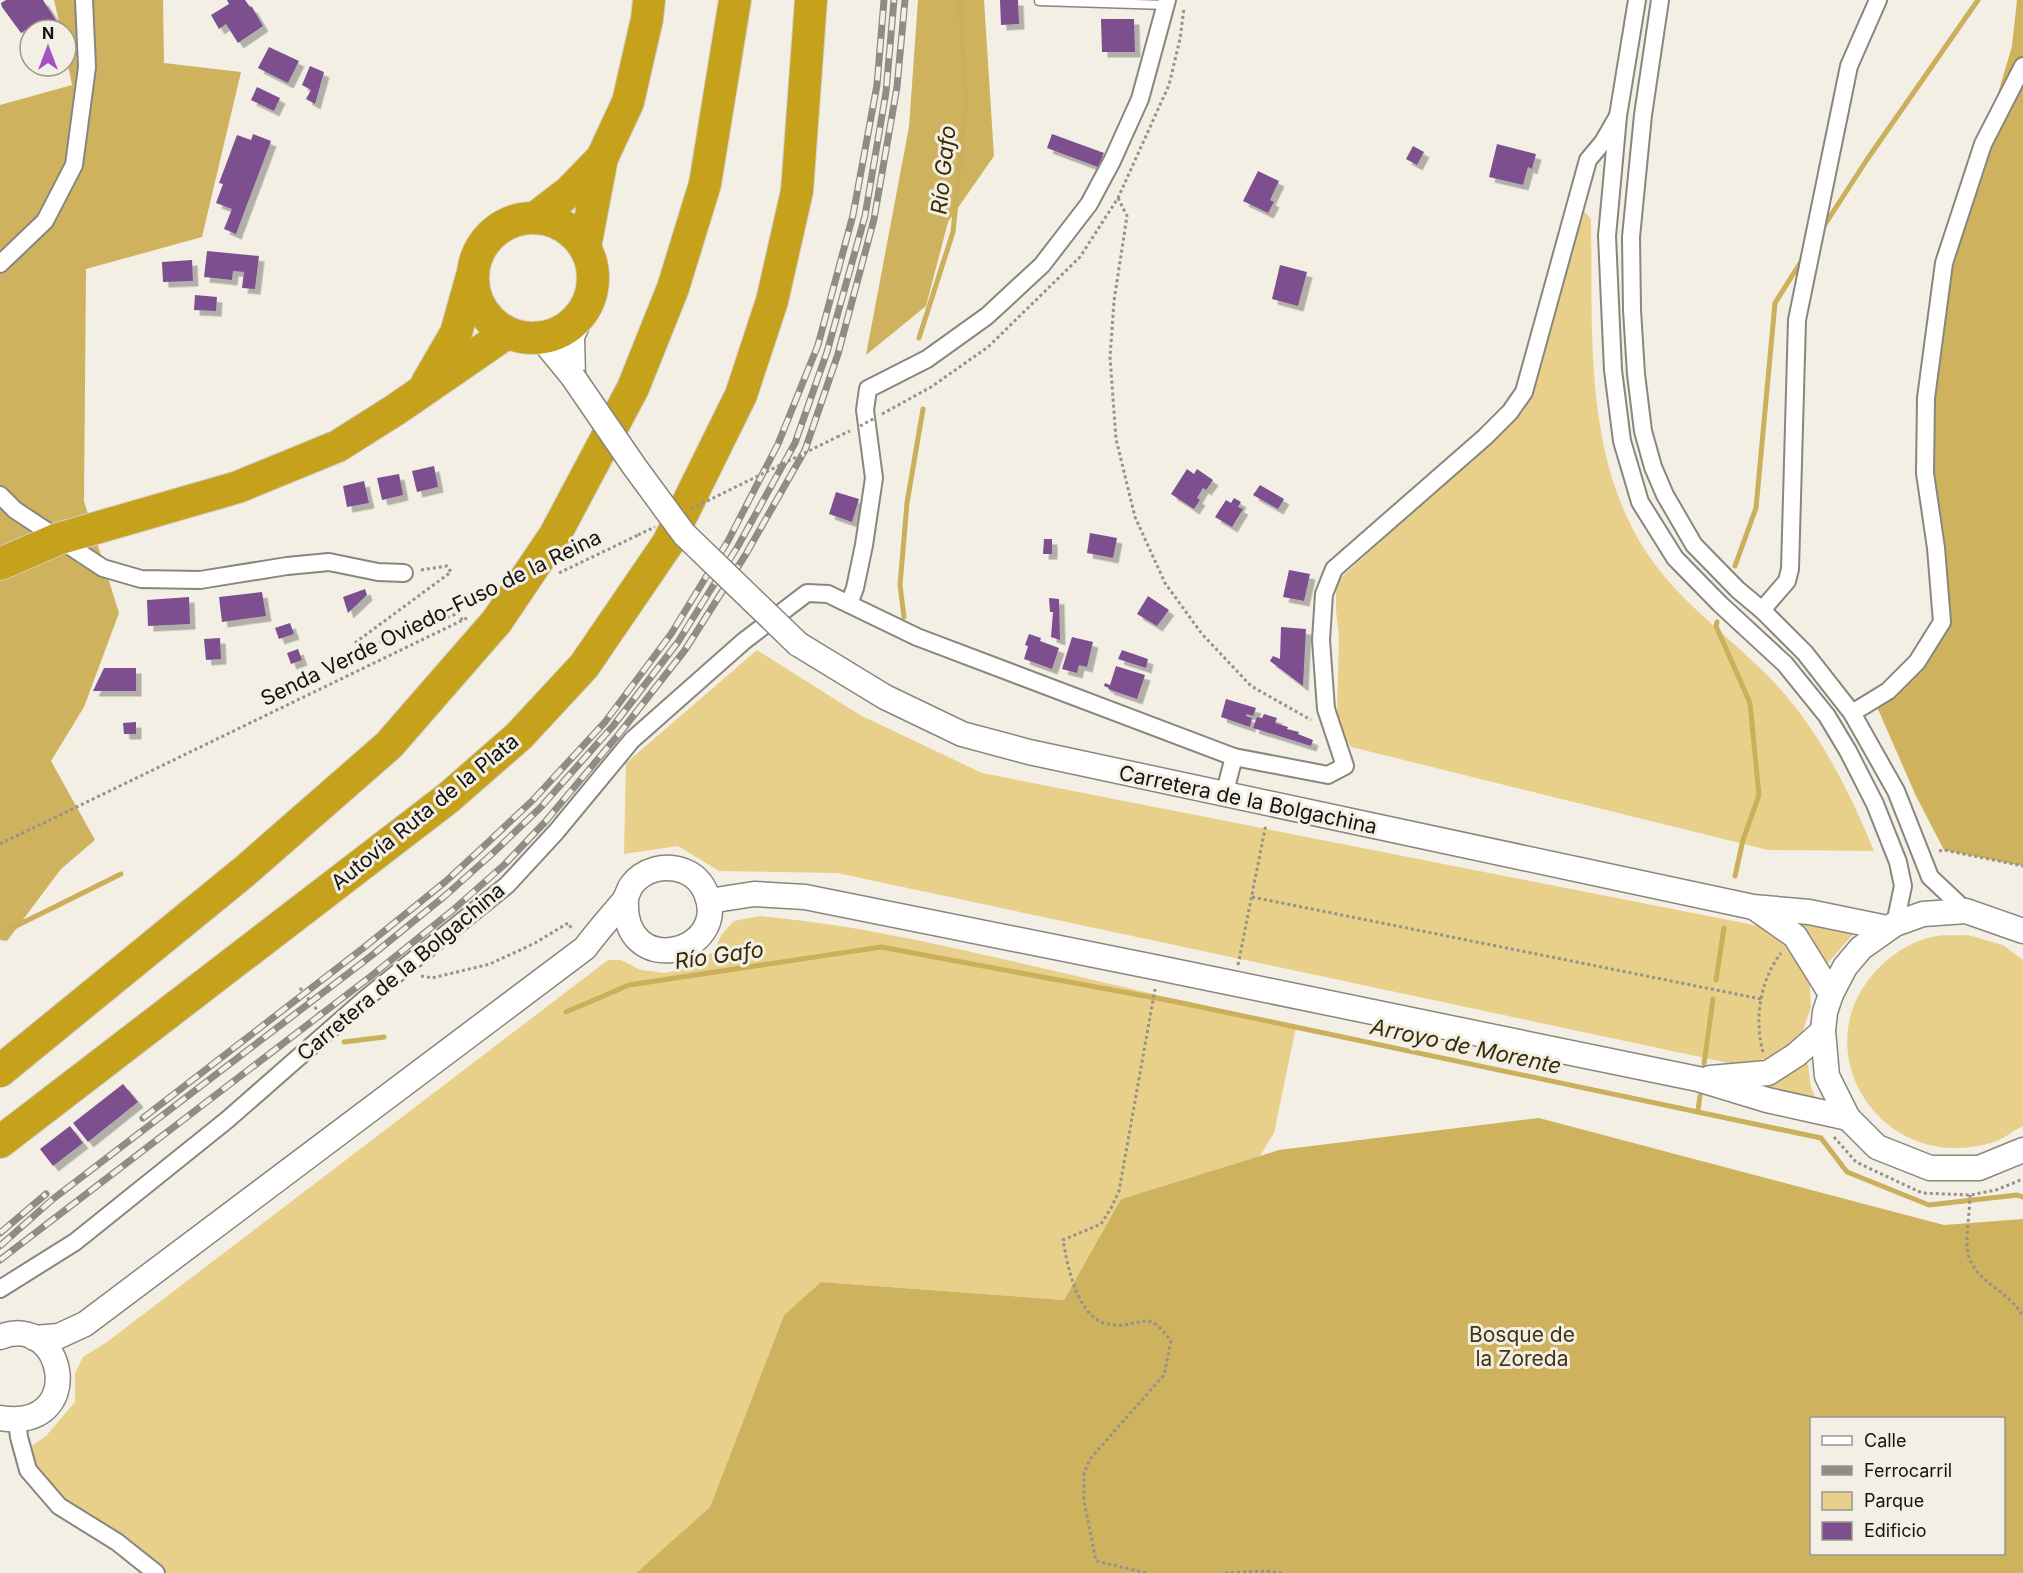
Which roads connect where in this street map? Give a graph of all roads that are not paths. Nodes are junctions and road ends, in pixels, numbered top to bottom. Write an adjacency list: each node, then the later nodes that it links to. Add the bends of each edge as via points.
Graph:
1 (84, 0): 17 (street, via 87,67 74,165 45,220)
2 (649, 0): 14 (highway, via 628,102)
3 (735, 0): 43 (highway, bridge, via 705,184 673,288 633,388 555,535 485,618 389,745 245,871)
4 (811, 0): 46 (highway, Autovía Ruta de la Plata, via 796,191 772,301 741,395 668,543 584,666 519,736 448,798)
5 (1638, 0): 12 (street)
6 (1646, 0): 13 (street, via 1631,98)
7 (1660, 0): 13 (street)
8 (1878, 0): 29 (street, via 1849,66 1797,320 1790,569 1787,581)
9 (1039, 1): 10 (lane)
10 (1167, 3): 28 (street, via 1140,99 1112,161 1089,204 1042,265 987,316 927,359 868,389 865,410 874,478 864,545)
11 (2023, 66): 30 (street, via 1983,144 1944,263 1926,398 1925,473 1942,622 1917,662 1888,691)
12 (1618, 116): 31 (street, Carretera de la Bolgachina, via 1588,160 1524,392 1485,437 1334,568 1324,594 1321,640 1326,709 1345,766 1328,775); 37 (street, via 1607,236 1609,312 1622,441 1640,502 1675,558 1785,664 1827,716 1875,804 1898,862 1903,886)
13 (1642, 125): 29 (street, via 1631,247 1636,374 1643,431 1665,495 1694,545)
14 (602, 158): 15 (highway, via 569,192); 16 (highway)
15 (535, 218): 16 (highway, via 553,221 573,232); 18 (highway, via 499,227 477,254)
16 (585, 247): 19 (highway, via 594,279 592,294)
17 (0, 264)
18 (472, 276): 20 (highway, via 475,297 491,322); 23 (highway, via 456,333)
19 (582, 313): 21 (highway, via 562,331); 22 (street, via 572,337)
20 (507, 333): 21 (highway); 23 (highway)
21 (541, 338): 22 (street, Carretera de la Bolgachina)
22 (573, 377): 32 (street, Carretera de la Bolgachina, bridge, via 684,534 798,644 885,697 962,734)
23 (423, 389): 25 (highway, via 327,451 238,487)
24 (0, 495): 25 (street)
25 (58, 539): 26 (highway); 27 (street, via 103,568 141,579 200,580 329,562)
26 (0, 564)
27 (404, 573)
28 (849, 604): 31 (street, Carretera de la Bolgachina, via 917,637); 48 (street, Carretera de la Bolgachina, via 828,594 807,593 744,641 632,740 507,885 75,1242)
29 (1762, 610): 30 (street, via 1805,653)
30 (1852, 713): 36 (street, via 1896,791 1930,878)
31 (1234, 757): 32 (street)
32 (1224, 795): 35 (street, Carretera de la Bolgachina)
33 (626, 899): 34 (street, via 631,886 643,874 657,868 674,868 690,874 703,886); 39 (street, via 625,916); 40 (street)
34 (709, 901): 39 (street, via 704,931 691,945 675,951 653,949); 44 (street, via 754,894 805,897)
35 (1753, 907): 37 (street, Carretera de la Bolgachina); 41 (street, Carretera de la Bolgachina, via 1795,936)
36 (1966, 910): 37 (street, via 1923,914); 38 (street)
37 (1891, 926): 41 (street, via 1861,948 1845,967)
38 (2022, 928)
39 (641, 942): 40 (street, via 621,940)
40 (585, 948): 49 (street)
41 (1831, 994): 42 (street)
42 (1822, 1031): 44 (street, via 1768,1073); 45 (street, via 1827,1076)
43 (0, 1071)
44 (1698, 1079): 45 (street)
45 (1848, 1118): 47 (street, via 1877,1147 1930,1168 1979,1168)
46 (0, 1142)
47 (2023, 1150)
48 (0, 1289)
49 (85, 1324): 51 (street, via 59,1336); 52 (street, via 67,1348)
50 (0, 1337): 51 (street, via 8,1334)
51 (34, 1338): 52 (street, via 50,1350)
52 (58, 1370): 53 (street, via 57,1390 48,1405 37,1415)
53 (9, 1419): 54 (street, via 19,1437 28,1470 59,1506 117,1542)
54 (156, 1573)

